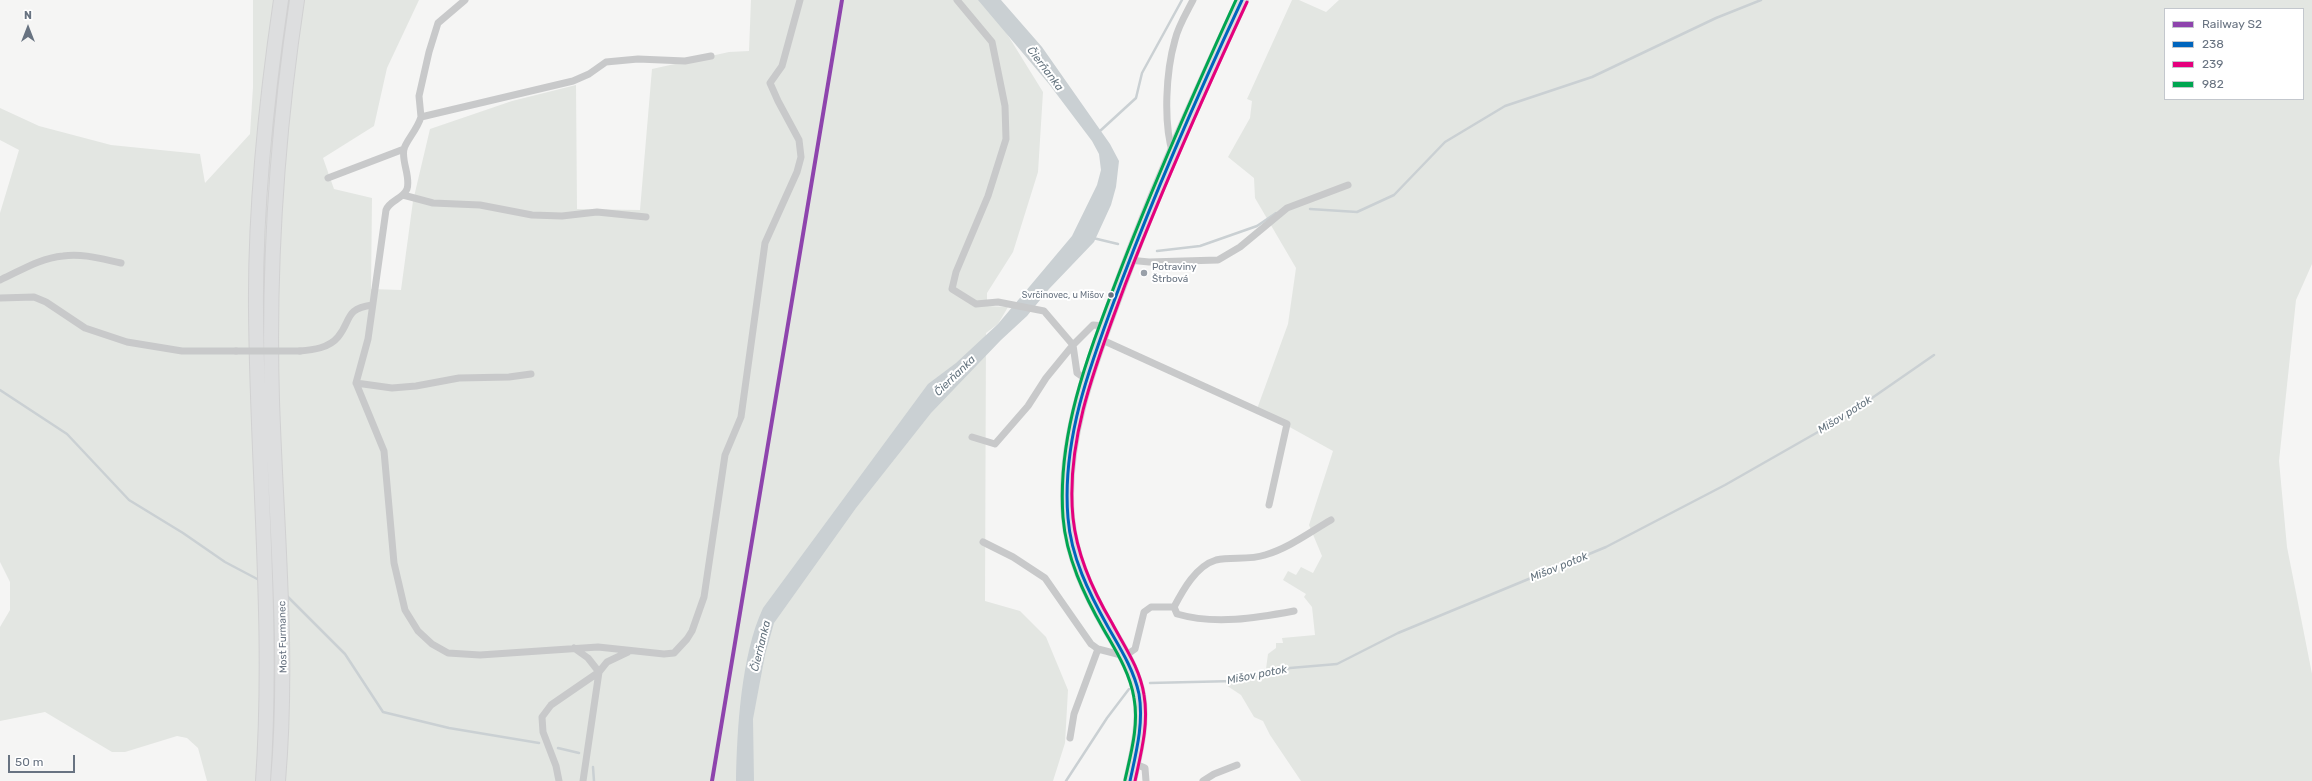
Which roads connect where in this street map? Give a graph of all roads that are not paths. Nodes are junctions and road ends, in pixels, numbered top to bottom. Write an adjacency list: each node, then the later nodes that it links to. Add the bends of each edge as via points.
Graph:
1 (281, 0): 41 (highway, Most Furmanec, via 268,107 257,242 257,393 268,671)
2 (297, 0): 42 (highway, Most Furmanec, via 282,110 271,308 272,400 284,670)
3 (465, 0): 9 (street, via 438,23 419,96)
4 (800, 0): 35 (street, via 782,66 770,83 799,140 801,157 765,243 741,417 725,455 704,597 692,631 682,647 674,653)
5 (957, 0): 23 (street, via 992,42 1006,106 1006,139 988,196 956,272 952,290 976,304 998,302 1044,311)
6 (1193, 0): 11 (street, via 1175,39 1169,73 1168,137)
7 (1242, 0): 11 (main road)
8 (711, 56): 9 (street, via 685,61 638,59 606,62 573,81)
9 (421, 117): 10 (street, via 418,128)
10 (404, 149): 12 (street); 14 (street, via 407,189)
11 (1173, 154): 16 (main road)
12 (328, 178)
13 (1348, 185): 16 (street, via 1287,208 1240,247 1218,260)
14 (403, 195): 15 (street, via 428,202 486,206 532,215 562,216 597,212); 20 (street, via 388,204 386,210)
15 (646, 217)
16 (1129, 260): 21 (main road)
17 (121, 263): 18 (street, via 84,256 63,256 27,267)
18 (0, 280)
19 (0, 298): 20 (street, bridge, via 34,297 85,328 127,342 182,350 313,350 330,344 338,337 353,311)
20 (372, 305): 26 (street, via 368,339)
21 (1105, 326): 22 (main road); 23 (street, via 1093,325)
22 (1100, 339): 25 (main road); 28 (street, via 1287,424)
23 (1073, 345): 25 (street, via 1077,373); 27 (street, via 1046,378 1019,418 996,444)
24 (532, 374): 26 (street, via 459,378 392,388)
25 (1087, 380): 36 (main road, via 1069,459 1069,528 1076,561 1086,587)
26 (356, 383): 33 (street, via 384,451 394,563 405,610 418,631 432,644 448,653 480,655)
27 (972, 437)
28 (1269, 505)
29 (1330, 520): 31 (street, via 1265,555 1217,560 1205,565 1183,590)
30 (984, 542): 34 (street, via 1045,578 1074,622)
31 (1174, 607): 32 (street, via 1177,614 1193,619 1249,619); 36 (street, via 1151,607 1144,612 1135,648)
32 (1294, 612)
33 (572, 648): 35 (street, via 598,647); 37 (street, via 588,658)
34 (1098, 649): 36 (street); 38 (street, via 1074,714)
35 (630, 651): 37 (street, via 607,662)
36 (1125, 656): 39 (main road, via 1136,682 1140,709 1140,730)
37 (599, 672): 43 (street, via 551,705 542,717 543,732); 44 (street)
38 (1070, 738)
39 (1134, 763): 45 (main road); 46 (street, via 1145,768)
40 (1237, 765): 47 (street)
41 (262, 781)
42 (278, 781)
43 (559, 781)
44 (583, 781)
45 (1130, 781)
46 (1146, 781)
47 (1203, 781)

